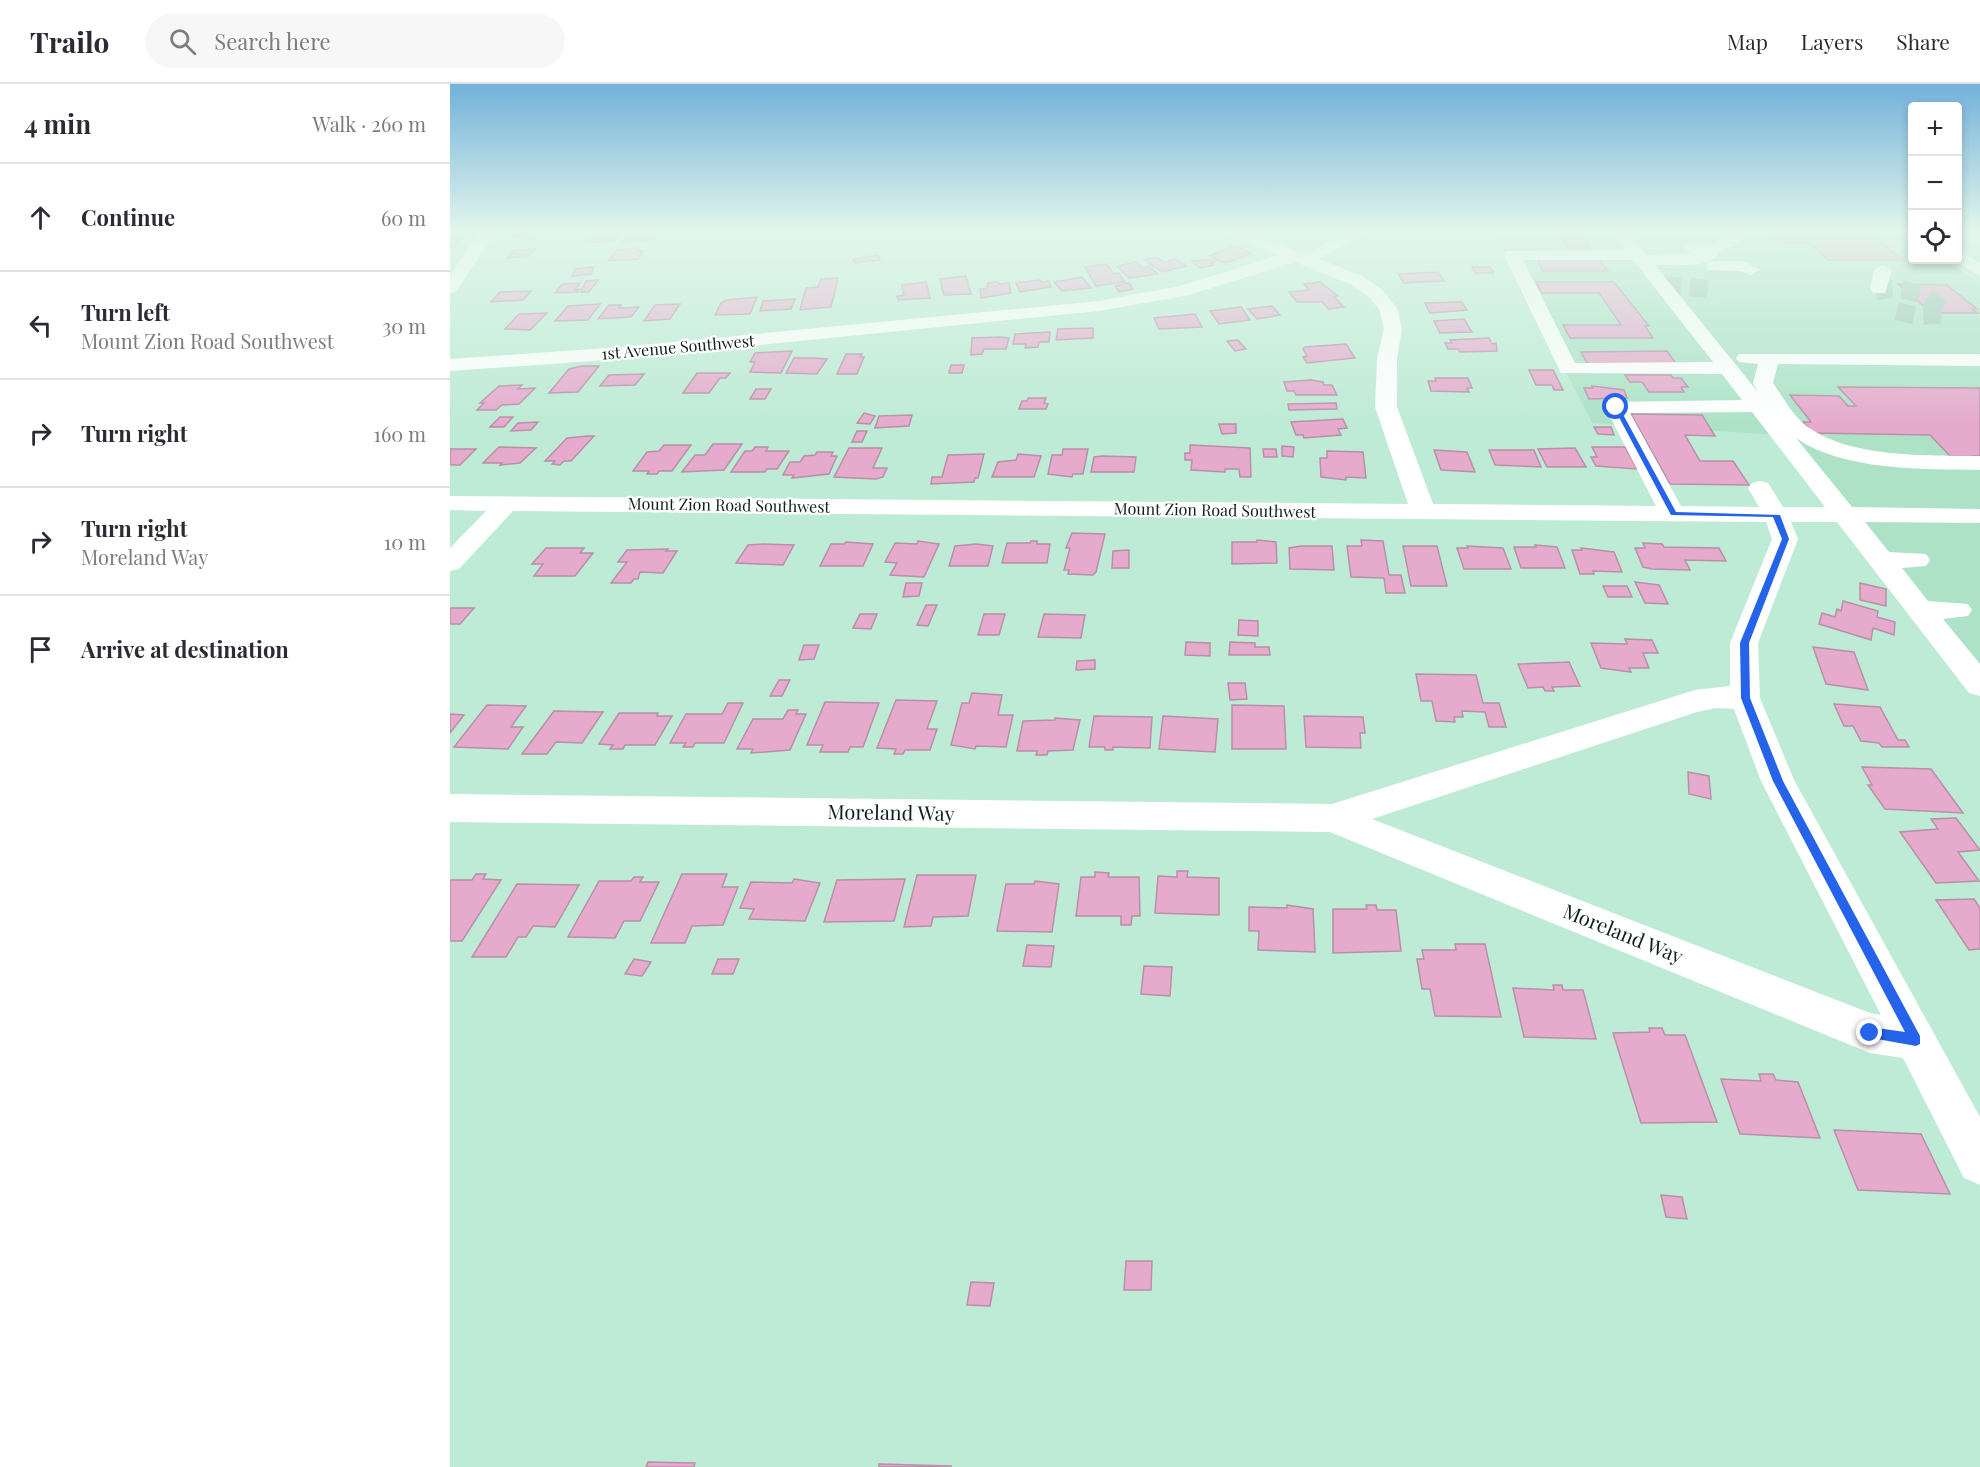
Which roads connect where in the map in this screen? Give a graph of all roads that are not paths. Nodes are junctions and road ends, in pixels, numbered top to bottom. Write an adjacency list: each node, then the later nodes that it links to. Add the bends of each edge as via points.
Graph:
1 (1152, 297): 8 (main road, 1st Avenue Southwest, via 1099,306 620,353)
2 (1378, 297): 14 (main road, via 1388,308 1393,328 1387,359 1386,406)
3 (1532, 297): 7 (main road, via 1568,369)
4 (1671, 297): 7 (main road)
5 (1769, 358): 6 (main road); 7 (main road); 10 (main road, via 1763,383 1797,428 1824,446 1930,462)
6 (1980, 360)
7 (1724, 363): 9 (main road)
8 (450, 365)
9 (1759, 406): 15 (main road, via 1616,407); 16 (main road)
10 (1980, 463)
11 (1768, 502): 15 (main road, Mount Zion Road Southwest); 16 (main road, Mount Zion Road Southwest); 24 (main road, via 1785,539 1744,643)
12 (450, 503): 13 (main road, Mount Zion Road Southwest)
13 (507, 503): 14 (main road, Mount Zion Road Southwest); 20 (main road)
14 (1423, 512): 15 (main road, Mount Zion Road Southwest)
15 (1673, 514)
16 (1845, 515): 17 (main road, Mount Zion Road Southwest); 18 (main road)
17 (1980, 516)
18 (1881, 560): 19 (main road); 21 (main road)
19 (1917, 560)
20 (450, 563)
21 (1921, 610): 22 (main road); 23 (main road)
22 (1958, 610)
23 (1980, 685)
24 (1745, 698): 26 (main road, Moreland Way, via 1695,701); 27 (main road, via 1778,781)
25 (450, 808): 26 (main road, Moreland Way)
26 (1332, 818): 27 (main road, Moreland Way, via 1870,1033)
27 (1916, 1040): 28 (main road)
28 (1980, 1162)

